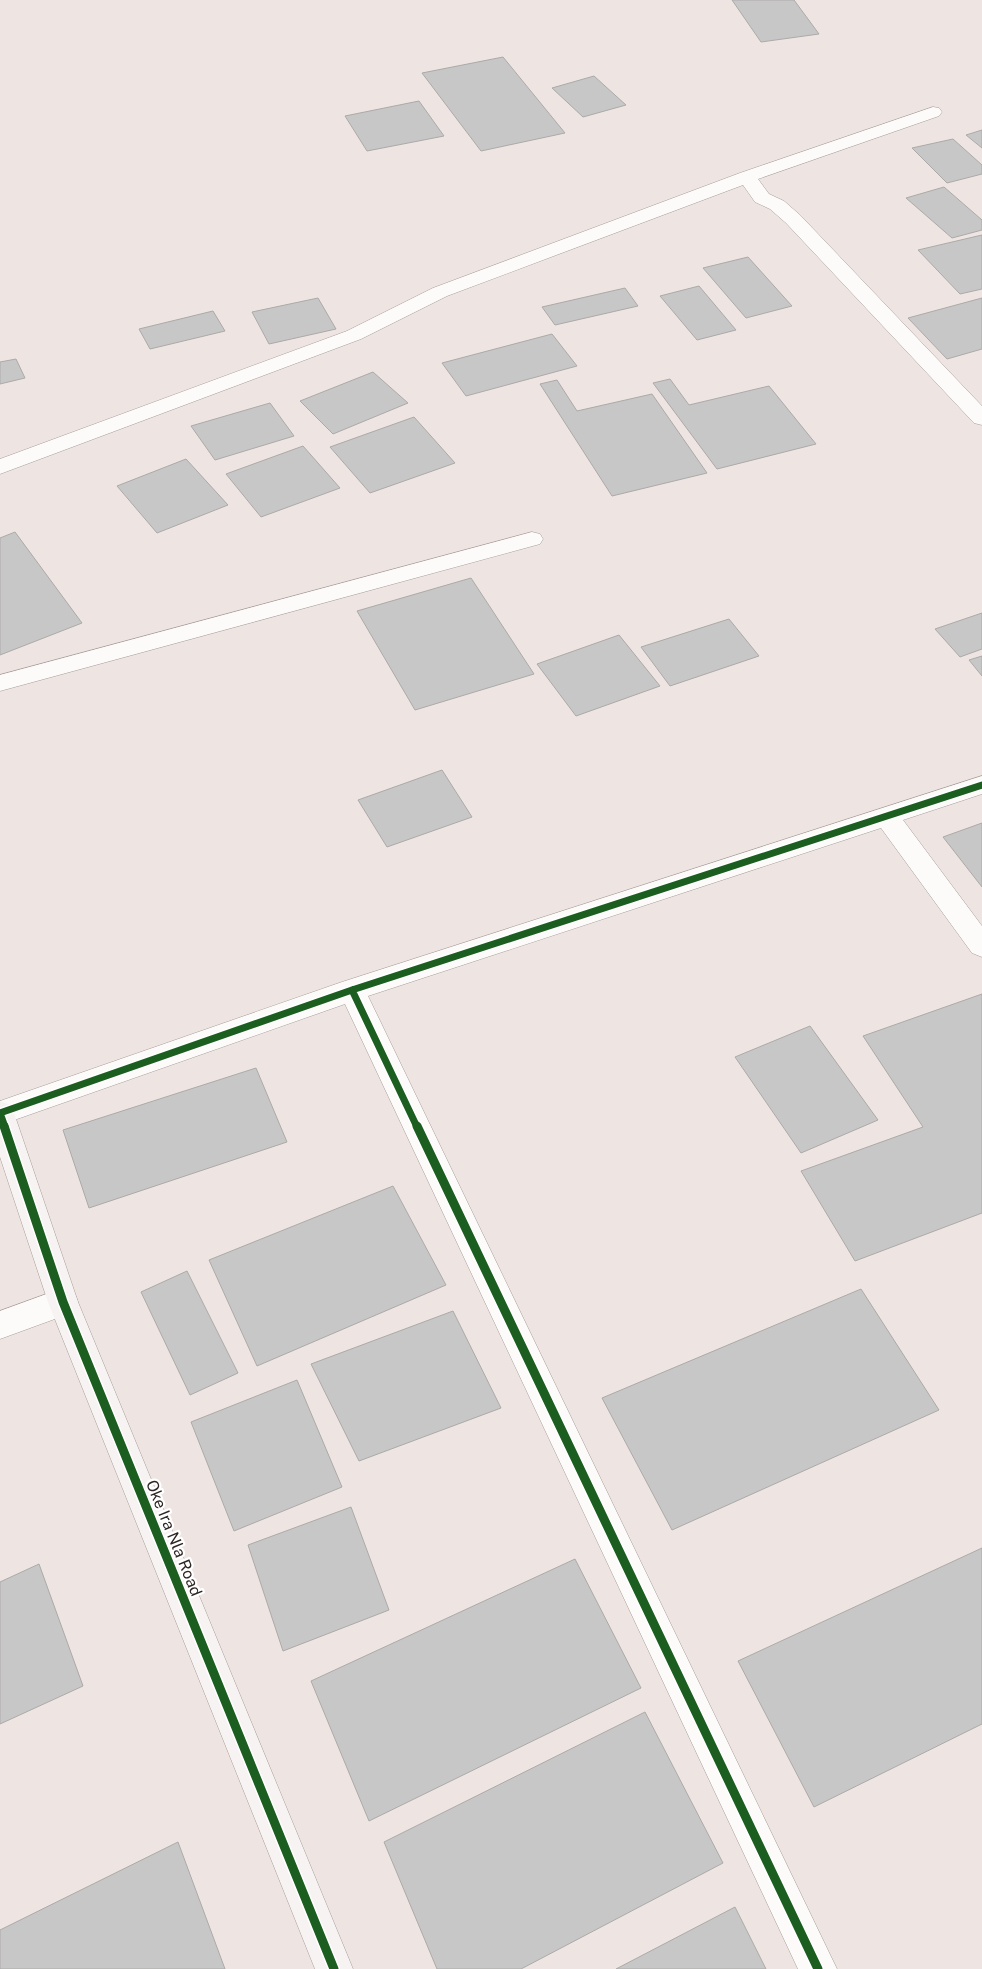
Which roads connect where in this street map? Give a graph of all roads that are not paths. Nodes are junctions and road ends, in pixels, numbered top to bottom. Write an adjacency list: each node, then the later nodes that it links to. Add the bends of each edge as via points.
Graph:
1 (933, 112): 2 (street)
2 (747, 177): 3 (street, via 762,198 777,205 793,219); 4 (street, via 440,292 354,335)
3 (982, 418)
4 (0, 467)
5 (532, 539): 6 (street)
6 (0, 683)
7 (982, 785): 8 (street)
8 (886, 816): 9 (street); 10 (street)
9 (982, 946)
10 (352, 990): 11 (street); 15 (street)
11 (0, 1113): 12 (street, Oke Ira Nla Road)
12 (63, 1302): 13 (street); 14 (street, Oke Ira Nla Road)
13 (0, 1325)
14 (334, 1969)
15 (818, 1969)

